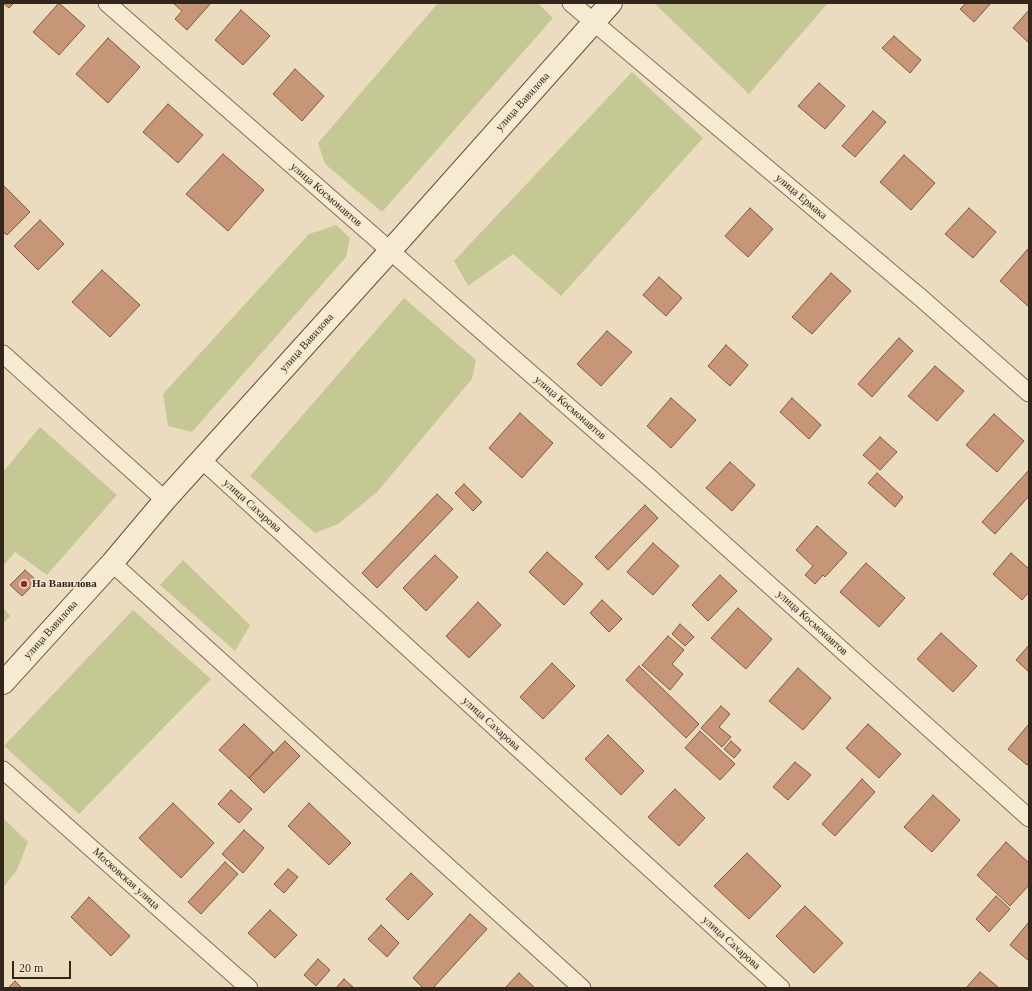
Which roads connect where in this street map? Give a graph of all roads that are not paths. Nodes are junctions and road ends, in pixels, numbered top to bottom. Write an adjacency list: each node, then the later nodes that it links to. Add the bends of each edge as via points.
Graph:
1 (106, 3): 5 (street, улица Космонавтов)
2 (570, 3): 4 (street, улица Ермака)
3 (611, 3): 4 (street, улица Вавилова)
4 (593, 23): 5 (street, улица Вавилова); 7 (street, улица Ермака, via 921,298)
5 (390, 251): 8 (street, улица Вавилова); 13 (street, улица Космонавтов, via 650,478)
6 (3, 354): 9 (street)
7 (1029, 393)
8 (202, 460): 9 (street, улица Вавилова); 16 (street, улица Сахарова)
9 (165, 500): 10 (street, улица Вавилова)
10 (112, 563): 11 (street, улица Вавилова); 15 (street)
11 (3, 684)
12 (3, 770): 14 (street, Московская улица)
13 (1029, 818)
14 (249, 988)
15 (582, 988)
16 (780, 988)

